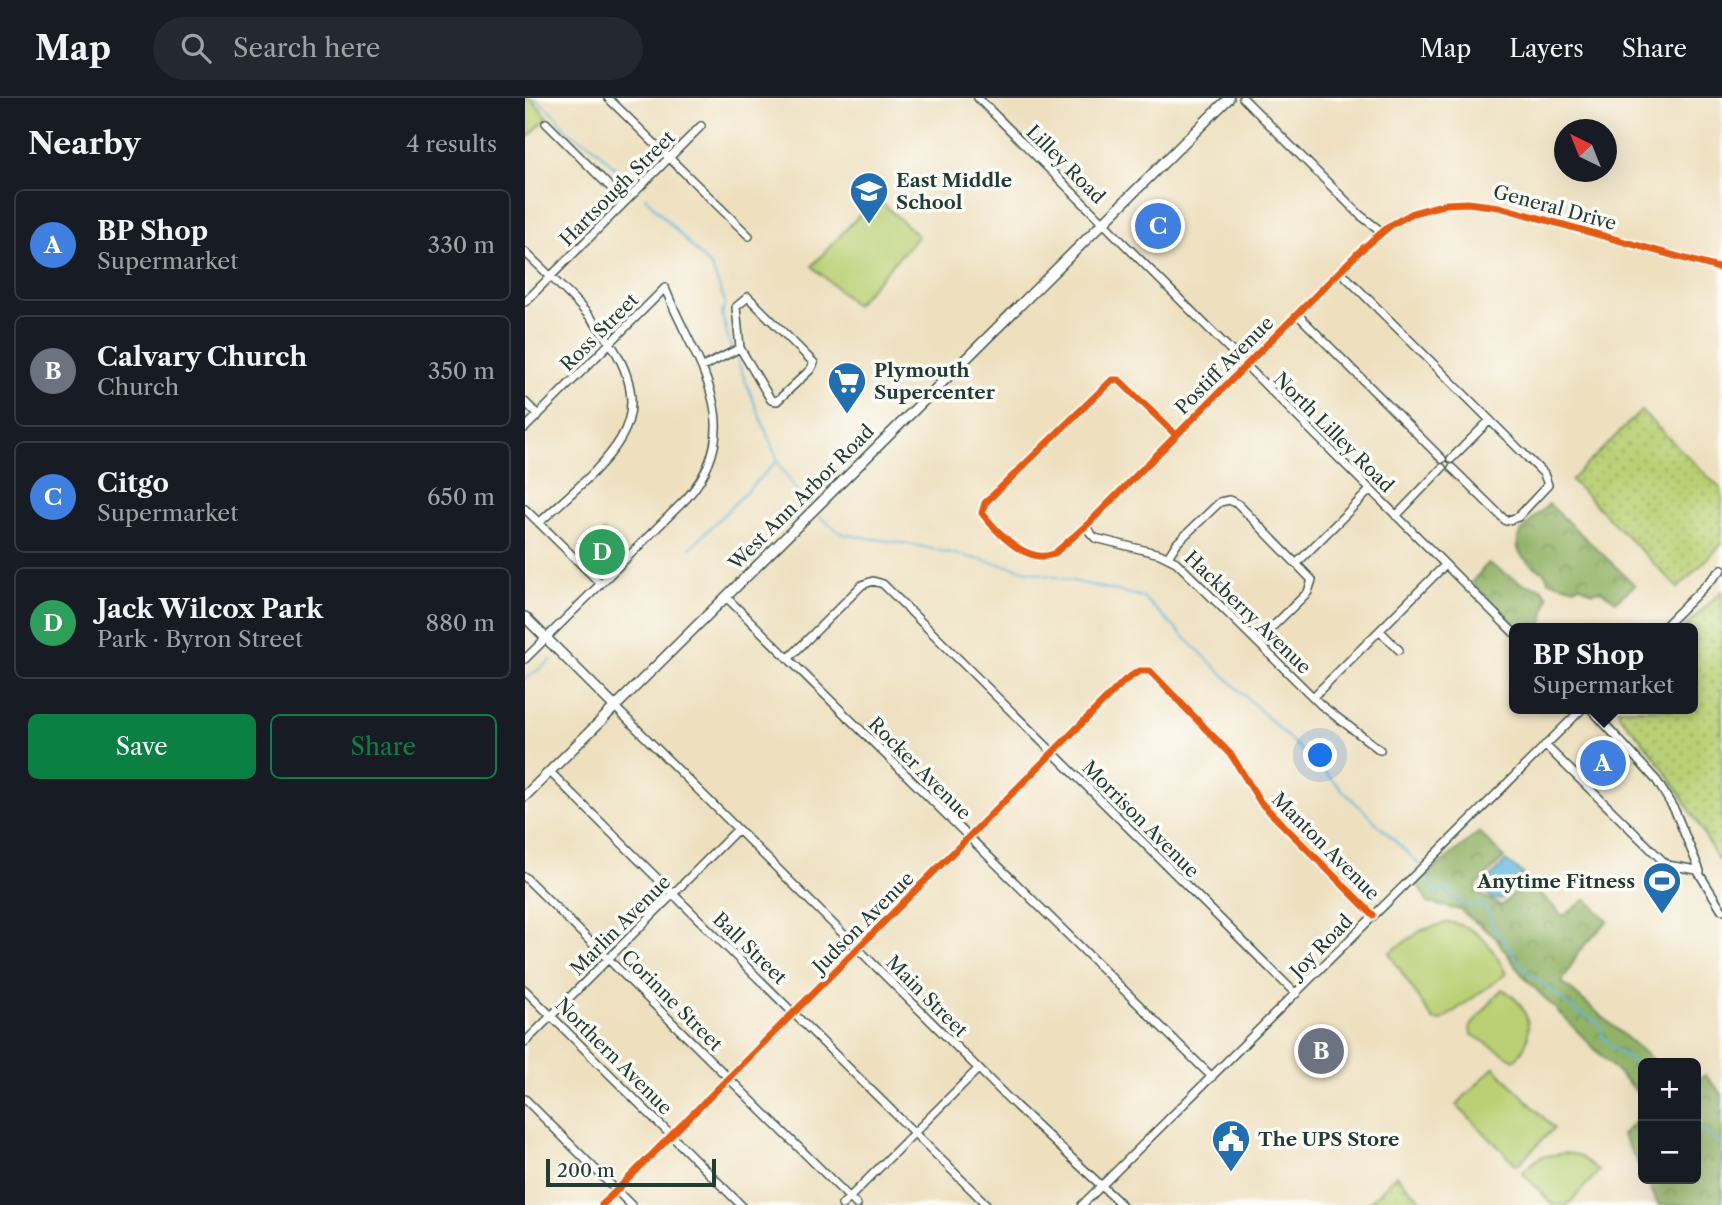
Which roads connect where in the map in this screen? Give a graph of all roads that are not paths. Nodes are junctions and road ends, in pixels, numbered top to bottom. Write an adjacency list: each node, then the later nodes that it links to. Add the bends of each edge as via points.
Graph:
1 (608, 98): 7 (street)
2 (978, 98): 9 (street, Lilley Road)
3 (1229, 98): 9 (main road, West Ann Arbor Road)
4 (1243, 98): 10 (street)
5 (545, 123): 8 (street)
6 (701, 126): 7 (street, Hartsough Street)
7 (669, 159): 8 (street, Hartsough Street); 11 (street)
8 (625, 202): 15 (street, Hartsough Street)
9 (1103, 223): 20 (street, North Lilley Road); 41 (main road, West Ann Arbor Road)
10 (1382, 232): 13 (street, General Drive, via 1434,207 1484,204); 14 (street, Postiff Avenue)
11 (749, 236)
12 (525, 252): 15 (street)
13 (1722, 269)
14 (1340, 271): 17 (street, Postiff Avenue); 24 (street)
15 (550, 277): 16 (street, Hartsough Street); 18 (street)
16 (525, 302)
17 (1297, 314): 20 (street, Postiff Avenue); 28 (street)
18 (612, 341): 21 (street, Ross Street, via 665,288); 23 (street, Ross Street); 34 (street, via 629,390 627,428 613,451)
19 (740, 348): 19 (street, via 736,307 750,297 814,365 773,402); 21 (street)
20 (1246, 366): 26 (street, Postiff Avenue); 31 (street, North Lilley Road)
21 (703, 367): 40 (street, via 716,415 706,469 687,498)
22 (525, 402): 23 (street)
23 (538, 415): 25 (street, Ross Street)
24 (1490, 420): 27 (street); 30 (street, via 1544,474 1548,482 1544,491 1518,517 1506,521)
25 (525, 428)
26 (1176, 435): 35 (street, Postiff Avenue); 35 (street, Postiff Avenue, via 1119,380 1112,380 981,510 1013,547 1048,556)
27 (1451, 458): 28 (street); 30 (street)
28 (1442, 459): 29 (street)
29 (1442, 468): 30 (street); 33 (street)
30 (1452, 468)
31 (1370, 490): 33 (street, North Lilley Road); 37 (street)
32 (525, 509): 34 (street)
33 (1396, 516): 38 (street, North Lilley Road)
34 (539, 523): 40 (street)
35 (1089, 523): 36 (street, Hackberry Avenue, via 1088,530 1095,538)
36 (1168, 557): 37 (street, via 1211,509 1229,500); 47 (street, Hackberry Avenue)
37 (1297, 563): 47 (street, via 1310,576 1311,588)
38 (1445, 565): 44 (street, North Lilley Road); 45 (street)
39 (1722, 569): 43 (street)
40 (600, 583): 46 (street)
41 (726, 597): 50 (street, Rocker Avenue); 53 (main road, West Ann Arbor Road)
42 (525, 617): 46 (main road)
43 (1668, 623)
44 (1509, 628)
45 (1380, 631): 48 (street); 52 (street)
46 (546, 638): 49 (street); 53 (main road)
47 (1257, 642): 52 (street, Hackberry Avenue)
48 (1399, 650)
49 (525, 659)
50 (788, 659): 58 (street, Morrison Avenue, via 862,585 873,581 886,587); 62 (street, Rocker Avenue)
51 (1150, 671): 58 (street, Judson Avenue, via 1130,675); 67 (street, Manton Avenue, via 1232,756 1261,803)
52 (1313, 697): 57 (street, Hackberry Avenue)
53 (615, 707): 59 (main road, West Ann Arbor Road); 61 (street, Main Street)
54 (1576, 714): 56 (street, Joy Road)
55 (1596, 714): 63 (street, via 1657,781)
56 (1545, 745): 63 (street, via 1667,865 1691,867); 67 (street, Joy Road)
57 (1380, 750)
58 (1052, 753): 62 (street, Judson Avenue); 71 (street, Morrison Avenue)
59 (550, 772): 60 (main road, West Ann Arbor Road); 65 (street, Ball Street)
60 (525, 796)
61 (737, 830): 65 (street, Marlin Avenue); 68 (street, Main Street)
62 (968, 838): 68 (street, Judson Avenue); 76 (street, Rocker Avenue)
63 (1702, 875): 66 (street)
64 (525, 877): 69 (street, Corinne Street)
65 (674, 895): 69 (street, Marlin Avenue); 72 (street, Ball Street)
66 (1722, 910)
67 (1373, 915): 71 (street, Joy Road)
68 (858, 949): 72 (street, Judson Avenue); 75 (street, Main Street)
69 (608, 959): 73 (street, Marlin Avenue); 77 (street, Corinne Street)
70 (525, 990): 73 (street, Northern Avenue)
71 (1296, 994): 76 (street, Joy Road)
72 (794, 1013): 77 (street, Judson Avenue); 79 (street, Ball Street)
73 (552, 1016): 74 (street, Marlin Avenue); 80 (street, Northern Avenue)
74 (525, 1042)
75 (978, 1069): 79 (street); 81 (street, Main Street)
76 (1212, 1077): 81 (street, Joy Road)
77 (728, 1079): 80 (street, Judson Avenue); 83 (street, Corinne Street)
78 (525, 1099): 82 (street)
79 (914, 1133): 83 (street); 89 (street, Ball Street)
80 (671, 1135): 82 (street, Judson Avenue); 86 (street, Northern Avenue)
81 (1102, 1185): 90 (street, Joy Road); 91 (street, Main Street)
82 (616, 1190): 84 (street, Judson Avenue); 85 (street)
83 (849, 1198): 87 (street); 88 (street, Corinne Street)
84 (601, 1205)
85 (631, 1205)
86 (741, 1205)
87 (842, 1205)
88 (857, 1205)
89 (987, 1205)
90 (1081, 1205)
91 (1122, 1205)

